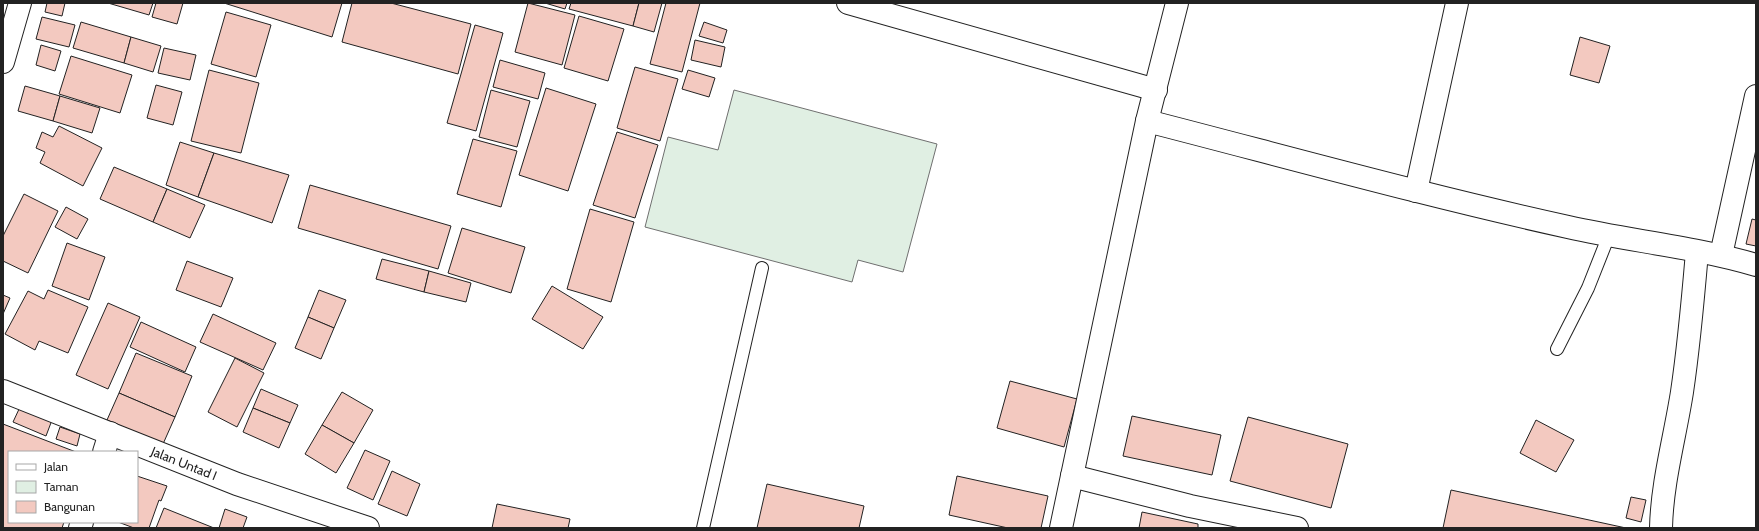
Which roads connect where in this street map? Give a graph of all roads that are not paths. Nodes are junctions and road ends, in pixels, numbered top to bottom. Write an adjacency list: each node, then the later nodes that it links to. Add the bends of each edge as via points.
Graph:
1 (20, 3): 5 (main road)
2 (848, 3): 6 (main road)
3 (1177, 3): 6 (main road)
4 (1457, 3): 9 (main road)
5 (3, 59)
6 (1156, 90): 8 (main road)
7 (1756, 96): 12 (main road)
8 (1147, 121): 9 (main road); 20 (main road)
9 (1416, 191): 10 (main road, via 1569,228)
10 (1609, 235): 11 (main road); 15 (lane, via 1588,288)
11 (1697, 252): 12 (main road); 25 (main road, via 1690,332)
12 (1721, 255): 13 (main road)
13 (1756, 266)
14 (762, 268): 22 (lane)
15 (1557, 349)
16 (3, 391): 17 (main road, Jalan Untad I)
17 (107, 443): 18 (main road, Jalan Untad I)
18 (132, 451)
19 (138, 453): 21 (main road, Jalan Untad I)
20 (1072, 476): 23 (main road); 24 (main road, via 1190,506)
21 (368, 528)
22 (702, 528)
23 (1061, 528)
24 (1297, 528)
25 (1661, 528)

